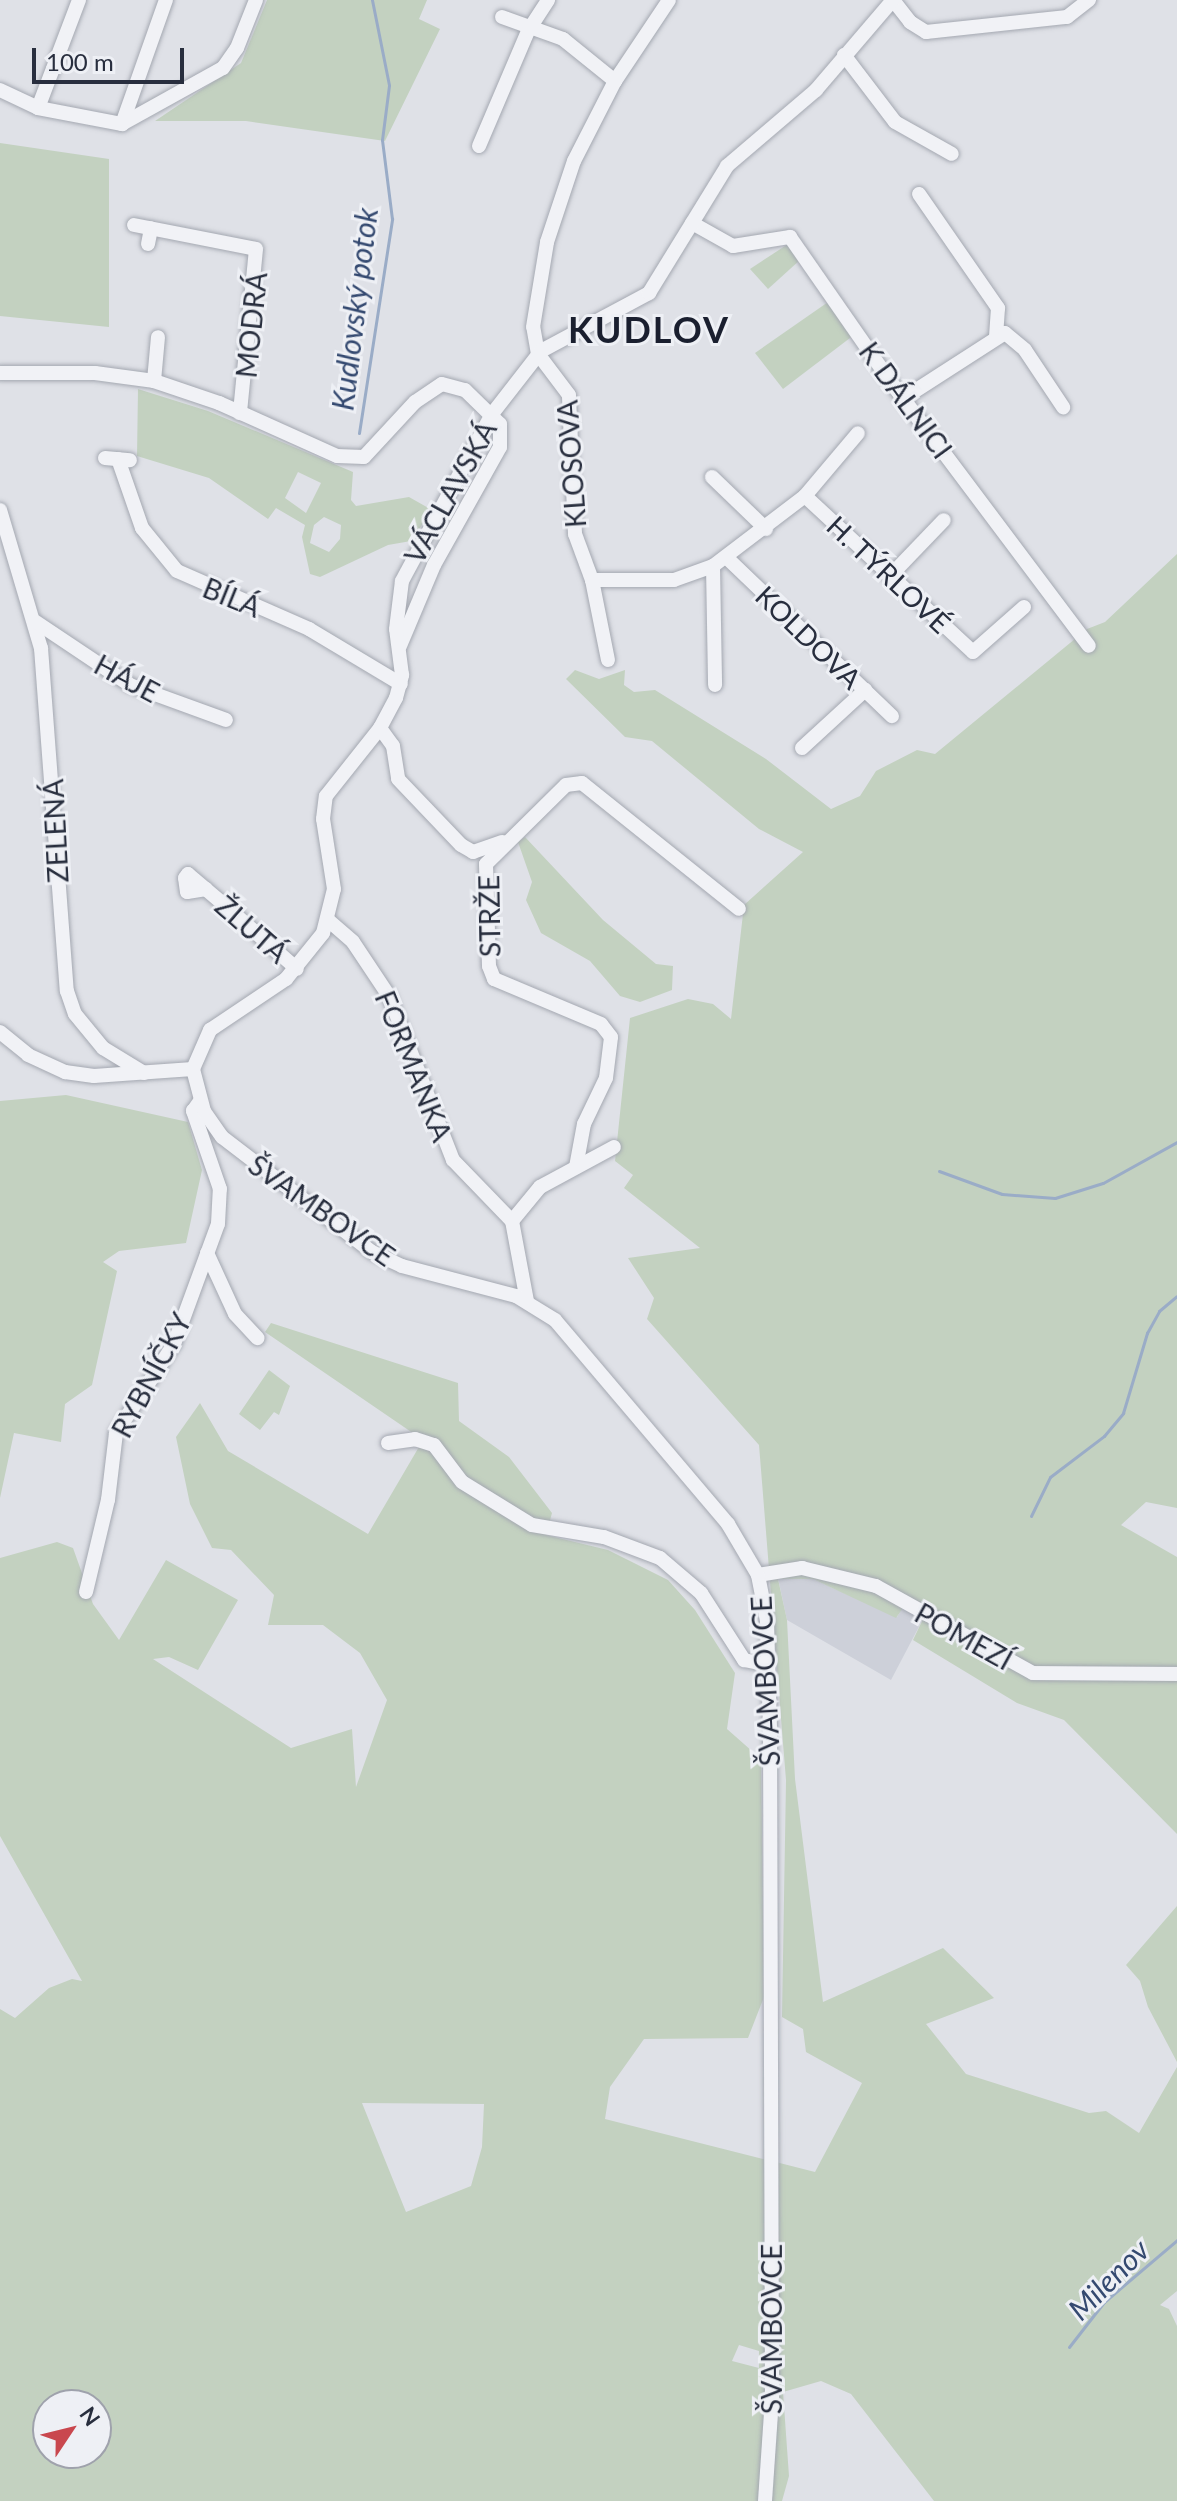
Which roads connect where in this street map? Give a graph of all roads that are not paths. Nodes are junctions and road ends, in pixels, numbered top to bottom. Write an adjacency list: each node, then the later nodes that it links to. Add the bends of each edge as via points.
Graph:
1 (79, 0): 13 (street)
2 (166, 0): 14 (street)
3 (256, 0): 14 (street, via 223,68)
4 (548, 0): 9 (street)
5 (669, 0): 11 (street)
6 (893, 0): 7 (street, via 926,32 1067,17); 10 (street, VÁCLAVSKÁ)
7 (1089, 0)
8 (502, 17): 9 (street)
9 (532, 26): 11 (street, via 587,53); 15 (street)
10 (844, 55): 16 (street, via 895,122); 18 (street, VÁCLAVSKÁ, via 816,90 727,166)
11 (615, 81): 24 (street, via 557,205 533,327)
12 (0, 90): 13 (street)
13 (38, 108): 14 (street)
14 (122, 124)
15 (479, 146)
16 (952, 154)
17 (919, 194): 22 (street, via 998,308)
18 (692, 223): 24 (street, VÁCLAVSKÁ, via 649,293); 27 (street, K DÁLNICI, via 733,246 790,237)
19 (134, 225): 20 (street, MODRÁ)
20 (151, 228): 21 (street); 29 (street, MODRÁ, via 256,249)
21 (148, 244)
22 (996, 335): 27 (street); 28 (street, via 1013,336)
23 (158, 337): 26 (street)
24 (538, 354): 30 (street, VÁCLAVSKÁ); 40 (street, KLOSOVA, via 569,395 575,534)
25 (0, 373): 26 (street, MODRÁ, via 95,373)
26 (154, 381): 29 (street, MODRÁ)
27 (904, 398): 43 (street, K DÁLNICI)
28 (1063, 407)
29 (240, 413): 30 (street, MODRÁ, via 337,456 364,457 415,402 442,384 465,390)
30 (492, 414): 44 (street, VÁCLAVSKÁ, via 402,581); 44 (street, via 502,429 500,447 441,553)
31 (858, 433): 34 (street)
32 (118, 459): 46 (street, BÍLÁ, via 142,528 177,571 309,629)
33 (712, 477): 37 (street)
34 (805, 496): 37 (street); 39 (street, H. TÝRLOVÉ)
35 (0, 510): 42 (street, ZELENÁ)
36 (944, 520): 39 (street)
37 (766, 529): 38 (street)
38 (719, 562): 40 (street, via 674,580); 47 (street); 48 (street, KOLDOVA)
39 (891, 575): 41 (street, H. TÝRLOVÉ, via 973,652)
40 (592, 580): 45 (street, KLOSOVA)
41 (1024, 607)
42 (36, 622): 50 (street, HÁJE, via 130,685); 60 (street, ZELENÁ, via 67,991 85,1028 118,1060)
43 (1089, 646)
44 (399, 648): 46 (street, VÁCLAVSKÁ)
45 (608, 660)
46 (401, 684): 51 (street, VÁCLAVSKÁ)
47 (715, 685)
48 (865, 690): 49 (street, KOLDOVA); 52 (street)
49 (892, 716)
50 (226, 720)
51 (380, 728): 53 (street, via 395,752 398,779 461,845 473,852); 56 (street, VÁCLAVSKÁ, via 326,796 323,819 334,889)
52 (802, 748)
53 (503, 842): 55 (street, STRŽE, via 566,785 582,783); 63 (street, STRŽE, via 485,867 490,973 500,983 601,1024 611,1037 606,1078 584,1124)
54 (206, 889): 57 (street, ŽLUTÁ)
55 (739, 909)
56 (328, 920): 57 (street, VÁCLAVSKÁ); 64 (street, FORMANKA, via 353,942 389,996 445,1147)
57 (297, 969): 59 (street, VÁCLAVSKÁ, via 210,1030)
58 (0, 1032): 60 (street, via 28,1055 65,1072)
59 (193, 1069): 60 (street); 61 (street)
60 (144, 1073)
61 (200, 1101): 65 (street, RYBNÍČKY, via 194,1118 215,1172 221,1206); 66 (street, ŠVAMBOVCE, via 222,1137 387,1260)
62 (614, 1147): 63 (street)
63 (576, 1167): 64 (street, via 533,1192)
64 (512, 1221): 66 (street)
65 (207, 1253): 67 (street, RYBNÍČKY, via 235,1314); 70 (street, RYBNÍČKY, via 174,1344 116,1433 108,1500)
66 (527, 1301): 69 (street, ŠVAMBOVCE, via 555,1320 638,1415 728,1524)
67 (257, 1338)
68 (388, 1443): 71 (street, via 415,1439 434,1445 462,1482 532,1525 604,1537 660,1558 701,1593 744,1660)
69 (758, 1575): 71 (street, ŠVAMBOVCE); 72 (street, POMEZÍ, via 802,1568 876,1586 1033,1673)
70 (86, 1592)
71 (769, 1665): 73 (street, ŠVAMBOVCE, via 772,2398)
72 (1177, 1674)
73 (765, 2501)

